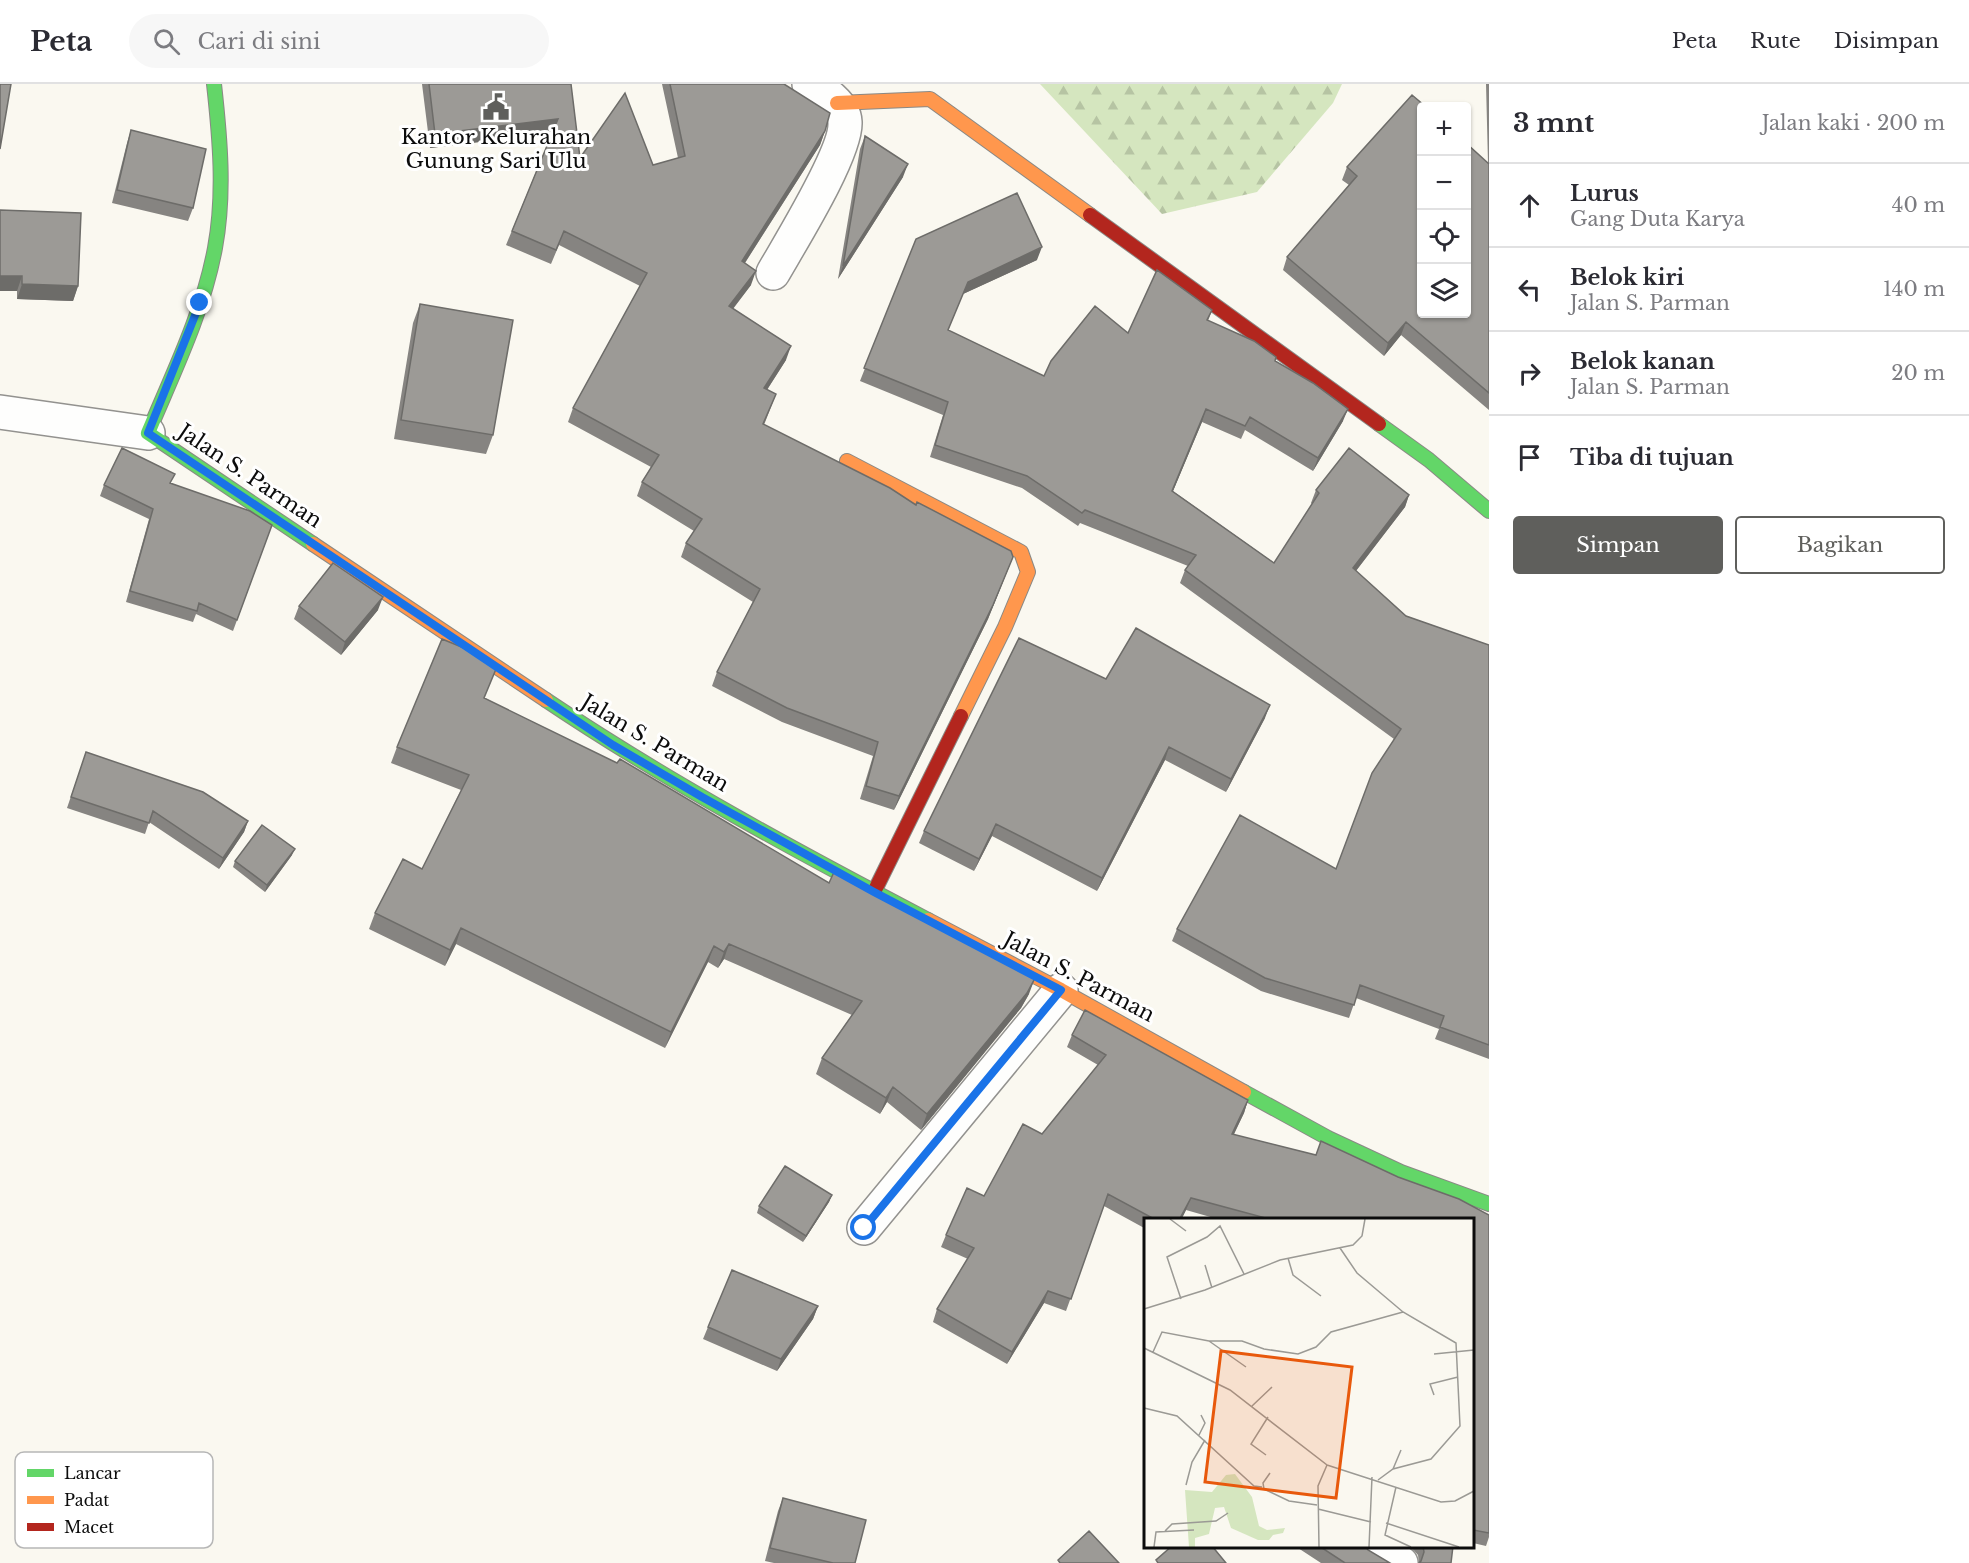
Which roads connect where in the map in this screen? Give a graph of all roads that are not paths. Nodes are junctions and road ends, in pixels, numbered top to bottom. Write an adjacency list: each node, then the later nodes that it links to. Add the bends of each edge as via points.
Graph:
1 (214, 84): 6 (main road, Jalan S. Parman, via 221,191 215,248 200,303)
2 (808, 84): 3 (street)
3 (837, 103): 4 (street, via 845,122 840,150); 8 (main road, via 930,99 1429,460)
4 (773, 273)
5 (0, 412): 6 (street)
6 (148, 433): 9 (main road, Jalan S. Parman, via 613,745)
7 (847, 461): 9 (main road, via 1021,552 1028,572 1000,638)
8 (1489, 512)
9 (874, 892): 10 (main road, Jalan S. Parman)
10 (1061, 990): 11 (main road, Jalan S. Parman, via 1328,1138 1401,1172); 12 (street)
11 (1489, 1204)
12 (864, 1228)
13 (1375, 1548): 14 (street)
14 (1401, 1563)

